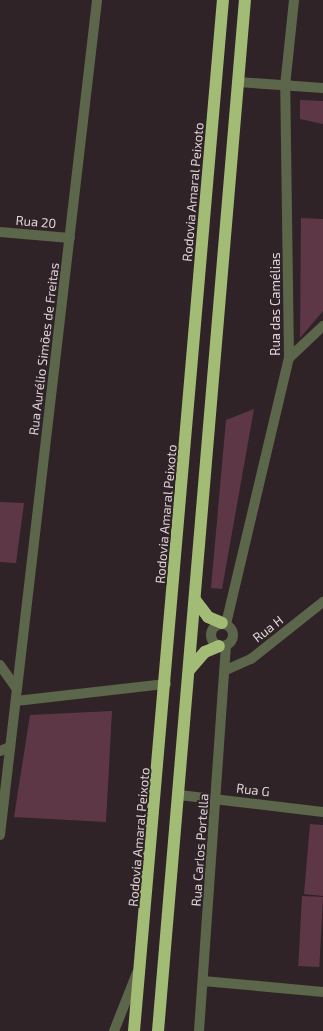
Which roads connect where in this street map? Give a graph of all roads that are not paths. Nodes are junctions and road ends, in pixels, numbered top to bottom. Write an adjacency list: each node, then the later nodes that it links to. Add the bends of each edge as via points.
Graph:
1 (97, 0): 9 (street, Rua Aurélio Simões de Freitas)
2 (224, 0): 19 (highway, Rodovia Amaral Peixoto)
3 (245, 0): 5 (highway)
4 (294, 0): 6 (street, Rua das Camélias)
5 (238, 82): 6 (street); 12 (highway)
6 (285, 86): 7 (street); 11 (street, Rua das Camélias)
7 (323, 88)
8 (0, 232): 9 (street, Rua 20)
9 (70, 238): 20 (street, Rua Aurélio Simões de Freitas)
10 (323, 326): 11 (street)
11 (289, 358): 14 (street, Rua das Camélias)
12 (196, 601): 14 (highway, via 208,617); 17 (highway)
13 (323, 602): 18 (street, Rua H, via 251,659)
14 (224, 624): 15 (street, via 233,633); 15 (street, via 215,626 210,635)
15 (223, 645): 17 (highway, via 204,652); 18 (street)
16 (0, 665): 20 (street)
17 (190, 670): 24 (highway)
18 (226, 670): 25 (street, Rua Carlos Portella)
19 (166, 684): 21 (street); 28 (highway, Rodovia Amaral Peixoto)
20 (16, 688): 21 (street, Rua Aurélio Simões de Freitas)
21 (16, 701): 22 (street, Rua Aurélio Simões de Freitas)
22 (10, 747): 23 (street); 27 (street, Rua Aurélio Simões de Freitas)
23 (0, 751)
24 (179, 795): 25 (street, Rua G); 33 (highway)
25 (217, 798): 26 (street, Rua G); 29 (street, Rua Carlos Portella)
26 (323, 812)
27 (0, 835)
28 (141, 962): 31 (street); 32 (highway, Rodovia Amaral Peixoto)
29 (203, 981): 30 (street); 34 (street, Rua Carlos Portella)
30 (323, 992)
31 (114, 1031)
32 (134, 1031)
33 (158, 1031)
34 (199, 1031)

